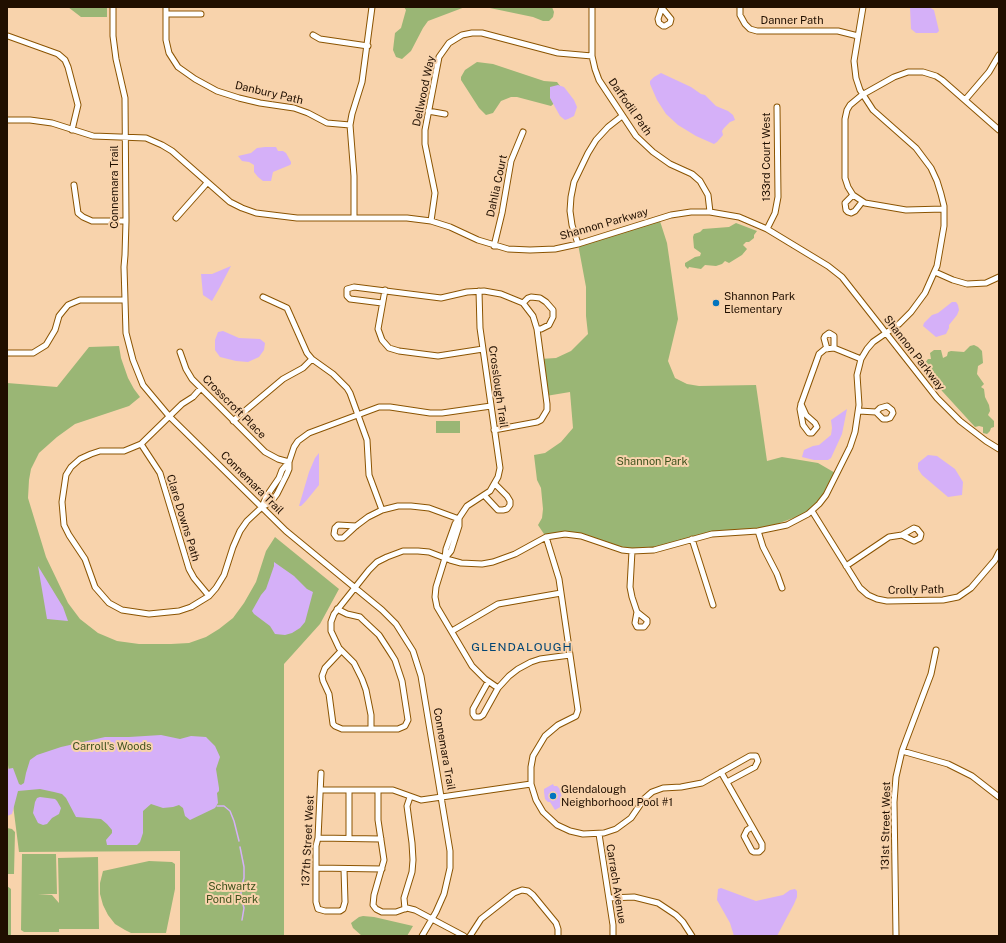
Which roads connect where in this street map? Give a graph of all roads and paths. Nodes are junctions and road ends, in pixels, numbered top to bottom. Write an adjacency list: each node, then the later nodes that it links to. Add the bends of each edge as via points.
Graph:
1 (113, 7): 26 (street, Connemara Trail, via 114,44 125,98)
2 (166, 7): 7 (street, Danbury Path)
3 (372, 7): 12 (street)
4 (592, 7): 14 (street, Daffodil Path)
5 (740, 7): 11 (street, Danner Path, via 745,24 757,31 838,31)
6 (863, 7): 11 (street)
7 (166, 14): 8 (street); 22 (street, Danbury Path, via 169,53 178,67 195,79 217,91 238,98 294,108 327,123)
8 (201, 14)
9 (313, 35): 12 (street, via 320,39)
10 (8, 36): 23 (street, via 58,54 66,60 78,105)
11 (858, 36): 15 (street, via 854,67)
12 (368, 46): 22 (street, via 362,82)
13 (999, 55): 16 (street, via 989,72)
14 (592, 56): 18 (street, Dellwood Way, via 558,53 482,33 462,35 449,43 439,57); 20 (street, Daffodil Path, via 599,80)
15 (862, 95): 16 (street, via 902,74 915,71 936,76); 29 (street, via 853,102 846,115 845,178); 31 (street, via 873,110 916,148 928,164 937,181)
16 (964, 100): 24 (street)
17 (777, 107): 37 (street, 133rd Court West, via 778,197 775,213)
18 (428, 112): 19 (street); 36 (street, Dellwood Way, via 425,144 436,193)
19 (445, 114)
20 (622, 116): 32 (street, Daffodil Path, via 636,136 653,152 700,181 708,195); 38 (street, via 596,140 574,182 570,212)
21 (7, 120): 23 (street, Shannon Parkway, via 52,123)
22 (350, 125): 34 (street)
23 (72, 130): 26 (street, Shannon Parkway, via 93,136)
24 (999, 130)
25 (523, 132): 39 (street, Dahlia Court, via 510,161)
26 (125, 137): 27 (street, Shannon Parkway, via 146,138 162,144); 35 (street, Connemara Trail)
27 (207, 183): 33 (street); 34 (street, Shannon Parkway, via 230,202 256,213 297,218)
28 (74, 185): 35 (street, via 78,213 83,218 92,221)
29 (853, 195): 30 (street); 30 (street, via 845,203 848,212 855,211)
30 (862, 202): 31 (street, via 906,210)
31 (944, 209): 40 (street, via 944,233)
32 (710, 212): 37 (street, Shannon Parkway, via 739,217); 38 (street, Shannon Parkway, via 671,215)
33 (176, 218)
34 (354, 218): 36 (street, Shannon Parkway, via 407,218)
35 (126, 221): 45 (street, Connemara Trail)
36 (431, 221): 39 (street, Shannon Parkway)
37 (767, 229): 49 (street, Shannon Parkway, via 842,277)
38 (578, 244): 39 (street, Shannon Parkway, via 555,249 530,250)
39 (494, 246)
40 (935, 272): 41 (street, via 967,284 986,283); 49 (street, via 915,307)
41 (999, 277)
42 (385, 290): 43 (street, via 441,298); 46 (street); 46 (street, via 354,286 347,289 347,296 350,299)
43 (479, 291): 47 (street, via 501,294); 51 (street, Crosslough Trail)
44 (264, 297): 55 (street, via 287,308 304,349)
45 (125, 300): 54 (street, via 80,300 68,305 59,316 55,330 46,345 33,353); 63 (street, Connemara Trail, via 126,333 136,370 144,385)
46 (382, 303): 51 (street, via 378,332 389,348 438,356)
47 (523, 303): 48 (street, via 533,316); 48 (street, via 531,297 540,298 553,310 549,325)
48 (537, 330): 65 (street, via 547,410 537,422)
49 (886, 333): 56 (street, via 873,342); 67 (street, Shannon Parkway, via 937,398 960,421)
50 (834, 348): 52 (street); 52 (street, via 834,336 829,333 824,338); 56 (street)
51 (483, 349): 59 (street, Crosslough Trail)
52 (827, 349): 58 (street, via 818,354)
53 (180, 352): 57 (street, Crosscroft Place, via 188,374)
54 (7, 353)
55 (312, 359): 62 (street, via 347,388); 64 (street)
56 (861, 359): 60 (street, via 857,375)
57 (201, 388): 63 (street); 64 (street, Crosscroft Place)
58 (801, 404): 58 (street, via 800,415 803,425 812,433 817,427 806,415)
59 (491, 406): 62 (street, via 442,413 383,407); 65 (street, Crosslough Trail)
60 (859, 411): 61 (street); 73 (street, via 850,447 830,489)
61 (876, 412)
62 (358, 414): 68 (street, via 306,435 298,441); 72 (street, via 367,440 370,475)
63 (169, 416): 66 (street); 71 (street, Connemara Trail)
64 (233, 420): 68 (street, Crosscroft Place, via 265,452)
65 (494, 430): 69 (street, Crosslough Trail, via 500,468)
66 (141, 444): 87 (street, Clare Downs Path, via 160,473 189,569); 87 (street, via 124,451 100,451 80,458 71,467 63,488 64,525 85,559 95,587 109,603 122,610 150,614 179,611)
67 (999, 449)
68 (289, 462): 71 (street, via 289,469 277,494 271,502)
69 (495, 484): 70 (street); 70 (street, via 510,501 507,509 498,510)
70 (484, 495): 74 (street, via 467,506)
71 (262, 506): 84 (street, Connemara Trail, via 292,536); 87 (street, via 240,531 224,575)
72 (382, 510): 74 (street, via 398,506 417,506); 75 (street)
73 (812, 511): 76 (street, via 790,523); 83 (street, Crolly Path)
74 (459, 519): 82 (street, via 451,551)
75 (356, 526)
76 (758, 531): 79 (street, via 722,532); 85 (street)
77 (902, 535): 83 (street, via 889,537)
78 (546, 537): 80 (street, via 560,534 575,535 616,549); 82 (street, via 515,554 493,562 473,564); 86 (street, via 558,575)
79 (692, 539): 80 (street, via 658,550); 88 (street)
80 (632, 551): 90 (street, via 630,587)
81 (999, 552): 83 (street, Crolly Path, via 968,592 943,600 877,599 860,588)
82 (445, 558): 84 (street, via 424,551 408,551 387,556 377,562); 91 (street, via 434,597 437,608)
83 (846, 566)
84 (355, 587): 89 (street); 108 (street, Connemara Trail, via 396,624 415,656 421,676)
85 (782, 588)
86 (560, 593): 91 (street, via 498,604); 94 (street)
87 (209, 596)
88 (713, 604)
89 (337, 609): 93 (street, via 331,626 333,637); 97 (street, via 360,617 379,635 395,660 402,681 408,720 405,726 398,729)
90 (637, 612)
91 (452, 631): 95 (street, via 472,666)
92 (936, 650): 98 (street, 131st Street West, via 931,674)
93 (341, 651): 97 (street, via 354,663 362,679 371,714); 97 (street, via 325,668 322,676 329,694 333,724 342,729)
94 (570, 655): 96 (street, via 526,664); 102 (street, via 578,712 552,730 540,743 532,761)
95 (488, 682): 96 (street); 96 (street, via 473,709 475,717 483,715)
96 (498, 688)
97 (371, 729)
98 (902, 751): 106 (street, via 948,764 972,776); 126 (street, 131st Street West, via 894,802)
99 (721, 772): 101 (street); 101 (street, via 750,756 758,758 756,767); 110 (street, via 694,785 656,790 622,825)
100 (321, 773): 103 (street, 137th Street West)
101 (727, 782): 109 (street)
102 (531, 784): 108 (street); 110 (street, via 539,806 557,825 577,833)
103 (321, 790): 104 (street); 111 (street, 137th Street West)
104 (349, 790): 105 (street); 112 (street)
105 (378, 790): 107 (street, via 393,790); 113 (street, via 377,812)
106 (999, 796)
107 (410, 797): 108 (street, via 421,800); 118 (street, via 407,806 413,860)
108 (442, 797): 119 (street, Connemara Trail, via 450,868 444,894)
109 (752, 827): 109 (street, via 762,844 759,852 751,849 744,836)
110 (599, 834): 117 (street, Carrach Avenue)
111 (318, 838): 112 (street); 114 (street, 137th Street West)
112 (349, 838): 113 (street)
113 (381, 838): 116 (street, via 384,854)
114 (316, 868): 115 (street); 115 (street, 137th Street West, via 316,902 318,909 325,911 342,909 345,902)
115 (344, 869): 116 (street)
116 (382, 869): 118 (street, via 373,905 382,912)
117 (609, 898): 124 (street, Carrach Avenue); 125 (street, via 648,899 672,911)
118 (404, 909): 119 (street, via 415,910)
119 (433, 919): 120 (street, Connemara Trail); 121 (street)
120 (422, 936)
121 (464, 936)
122 (470, 936): 123 (street, via 482,919 514,893 522,890 533,895 556,923)
123 (558, 936)
124 (613, 936)
125 (692, 936)
126 (896, 936)

